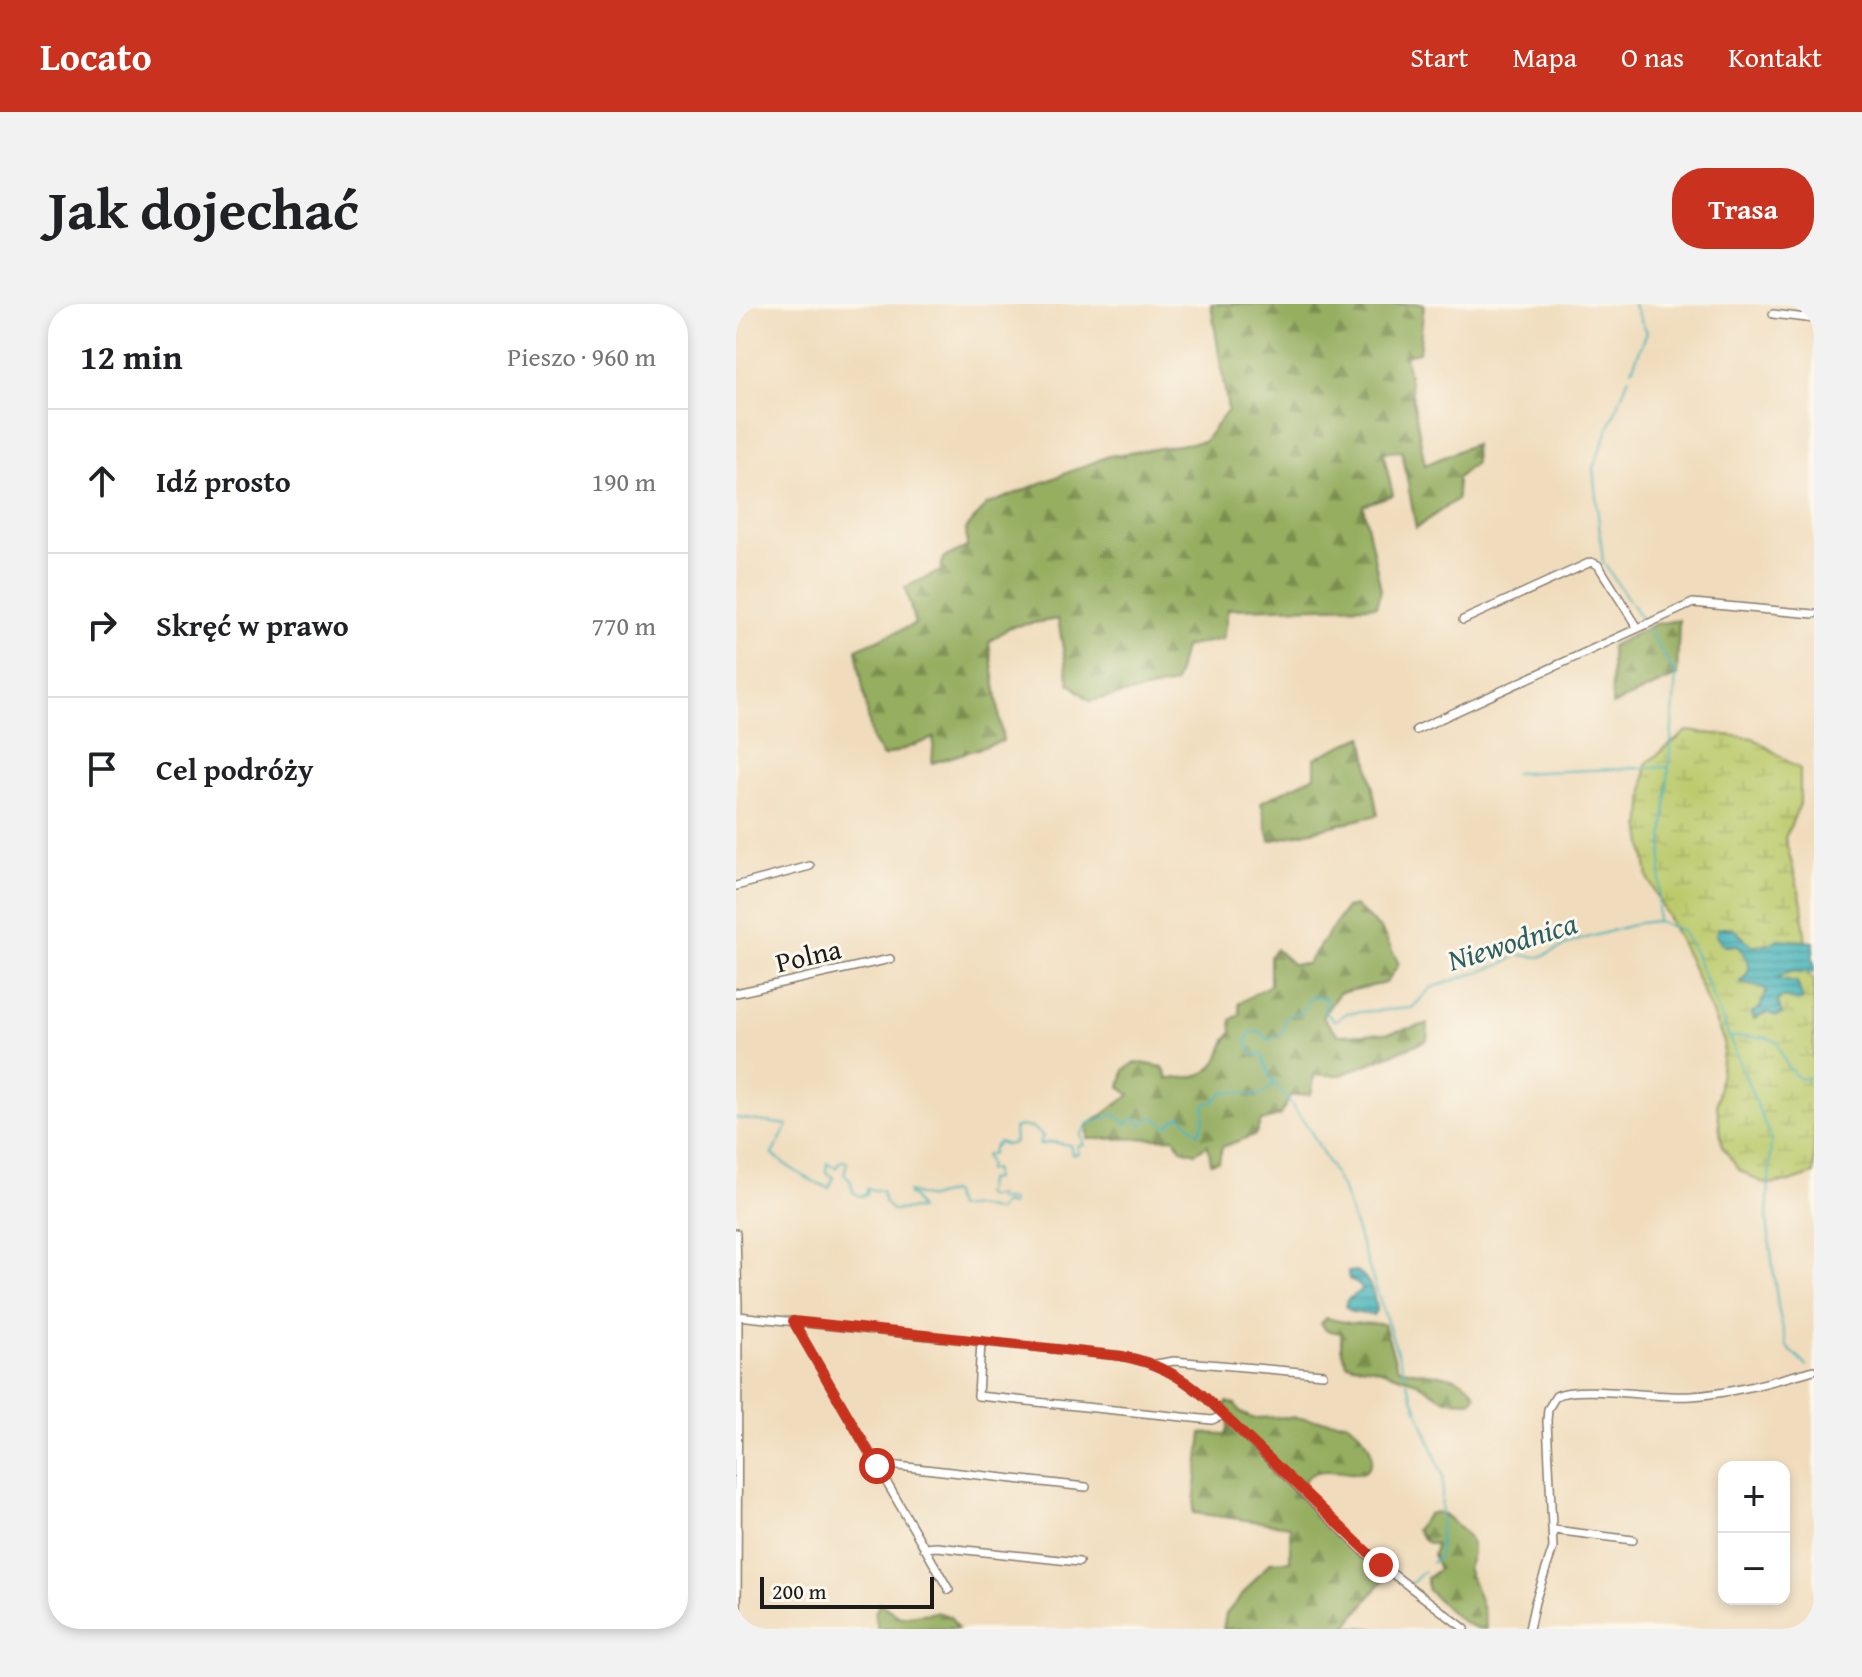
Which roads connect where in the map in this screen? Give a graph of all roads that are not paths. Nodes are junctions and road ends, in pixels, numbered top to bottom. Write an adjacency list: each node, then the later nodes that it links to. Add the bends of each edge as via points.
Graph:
1 (1807, 304): 3 (street)
2 (1773, 314): 3 (street)
3 (1809, 318)
4 (1814, 614): 6 (street, via 1693,603)
5 (1463, 620): 6 (street, via 1591,562)
6 (1638, 628): 7 (street)
7 (1416, 730)
8 (810, 866): 9 (street)
9 (736, 886)
10 (890, 959): 11 (street, Polna)
11 (736, 993)
12 (736, 1233): 13 (street)
13 (737, 1320): 14 (street); 27 (street)
14 (793, 1321): 15 (street); 20 (street)
15 (981, 1341): 16 (street); 19 (street, via 978,1396 1212,1420)
16 (1156, 1364): 18 (street, via 1174,1361); 19 (street, via 1186,1381)
17 (1814, 1370): 22 (street, via 1691,1396 1576,1390 1556,1396 1547,1421)
18 (1323, 1374)
19 (1224, 1415): 28 (street, via 1364,1552)
20 (877, 1466): 21 (street); 24 (street)
21 (1086, 1487)
22 (1554, 1530): 23 (street); 29 (street, via 1552,1558)
23 (1633, 1540)
24 (924, 1548): 25 (street); 26 (street)
25 (1079, 1562)
26 (949, 1590)
27 (737, 1629)
28 (1465, 1629)
29 (1529, 1629)

